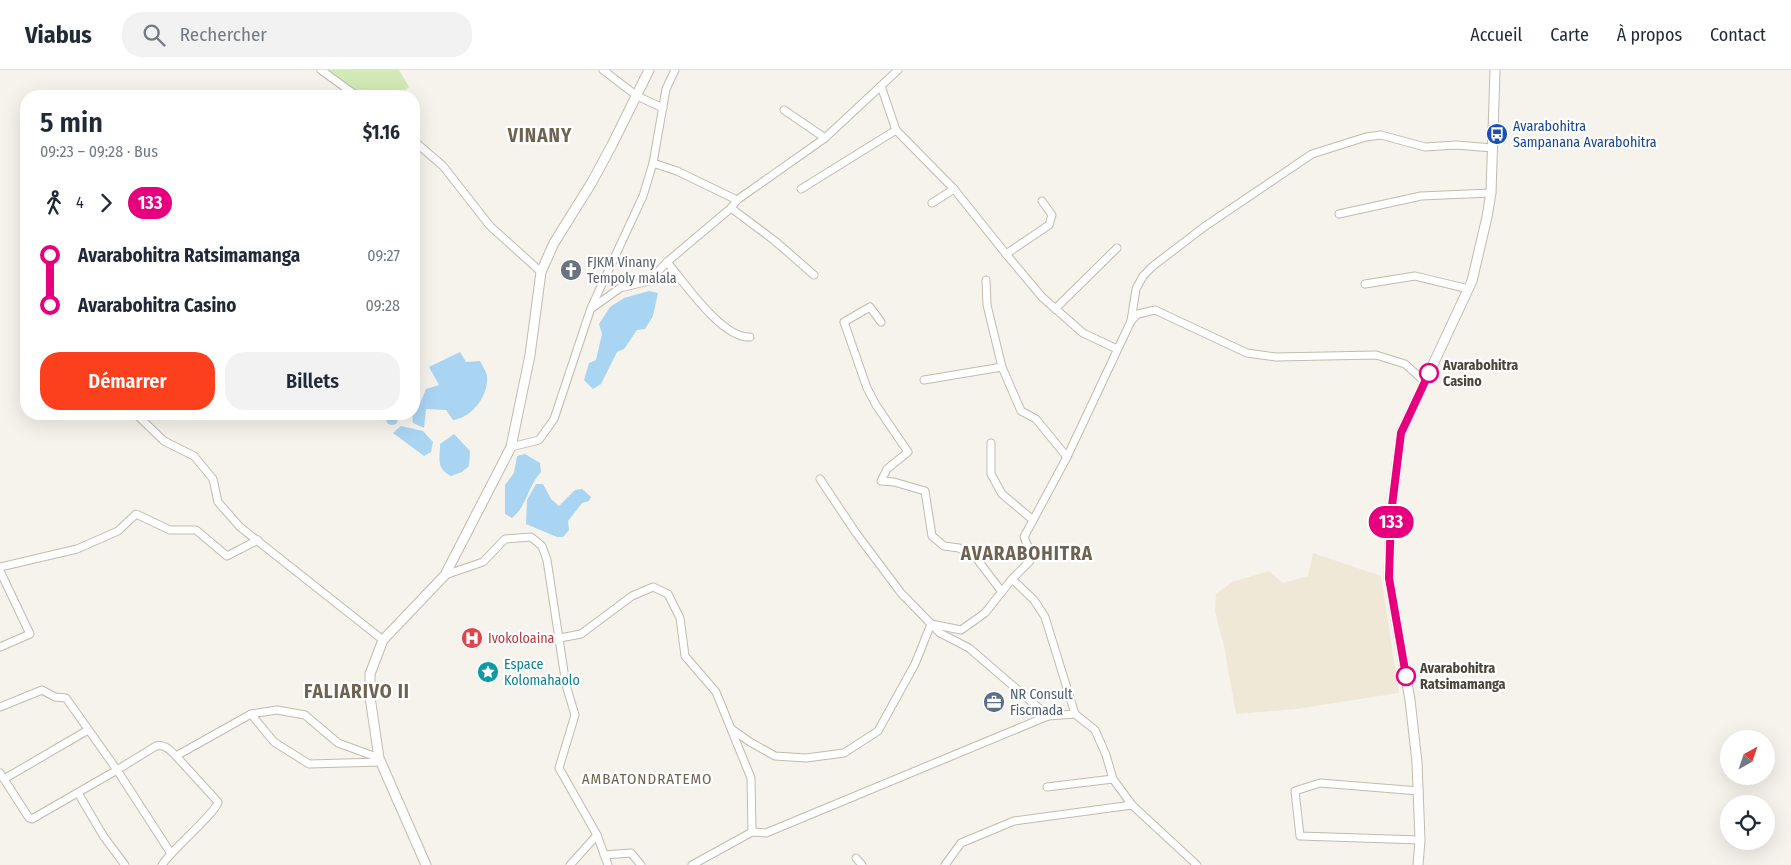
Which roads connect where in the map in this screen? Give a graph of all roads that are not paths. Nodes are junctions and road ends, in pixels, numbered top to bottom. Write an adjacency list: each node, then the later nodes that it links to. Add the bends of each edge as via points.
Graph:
1 (321, 70): 8 (street)
2 (602, 70): 9 (street)
3 (649, 70): 9 (street)
4 (676, 70): 10 (street, via 666,88)
5 (898, 70): 7 (street)
6 (1494, 70): 15 (street)
7 (881, 86): 12 (street); 13 (street)
8 (349, 90)
9 (637, 96): 10 (street); 28 (street)
10 (663, 108): 16 (street)
11 (784, 110): 13 (street)
12 (896, 130): 17 (street); 18 (street)
13 (825, 138): 20 (street)
14 (420, 146): 28 (street, via 443,166 490,226)
15 (1493, 148): 19 (street); 35 (street, via 1425,147 1381,135 1366,136 1312,154 1204,226 1142,276 1136,289)
16 (653, 163): 20 (street); 33 (street, via 643,196)
17 (801, 190)
18 (954, 190): 22 (street); 26 (street)
19 (1491, 193): 24 (street, via 1421,196); 32 (street)
20 (737, 200): 23 (street)
21 (1042, 201): 26 (street, via 1052,216 1049,225)
22 (932, 203)
23 (731, 208): 27 (street); 29 (street)
24 (1338, 214)
25 (1117, 248): 34 (street)
26 (1006, 254): 34 (street)
27 (667, 262): 33 (street, via 649,281 620,288); 37 (street, via 720,324 737,335)
28 (541, 272): 44 (street, via 530,355)
29 (814, 275)
30 (986, 280): 39 (street, via 987,305)
31 (1365, 284): 32 (street, via 1415,276)
32 (1468, 289): 41 (street)
33 (591, 308): 44 (street, via 554,419 539,440)
34 (1055, 310): 38 (street, via 1083,334)
35 (1131, 321): 38 (street); 41 (street, via 1138,314 1155,310 1247,353 1276,358 1376,355 1406,364)
36 (881, 322): 53 (street, via 870,307 844,322 867,388 908,452 887,469 881,481 925,491 932,536 944,546 959,548 977,559)
37 (750, 337)
38 (1117, 349): 45 (street)
39 (1002, 367): 40 (street); 45 (street, via 1021,411 1036,419)
40 (924, 380)
41 (1424, 381): 70 (street, via 1401,433 1391,514 1389,578 1410,700)
42 (142, 420): 48 (street, via 164,441 194,456 213,479 218,502 240,527)
43 (991, 443): 47 (street, via 991,474 1002,494)
44 (510, 447): 51 (street)
45 (1067, 457): 47 (street)
46 (820, 479): 54 (street, via 901,593)
47 (1032, 520): 52 (street, via 1024,537 1030,561)
48 (258, 540): 49 (street, via 227,556 196,530 170,530 136,514 118,531 78,549); 56 (street)
49 (0, 567)
50 (0, 571): 57 (street, via 30,634)
51 (445, 575): 55 (street, via 483,562 505,539 531,537 542,546 547,560); 56 (street)
52 (1012, 579): 53 (street); 60 (street, via 1034,600 1045,618)
53 (1002, 592): 54 (street, via 985,613 960,630)
54 (931, 624): 61 (street, via 940,633 969,648); 63 (street, via 915,664 878,730 844,753 806,758 775,756)
55 (560, 638): 63 (street, via 581,634 632,596 652,587 668,594 680,618 685,656 716,692); 74 (street, via 566,684 575,715 559,768)
56 (383, 640): 65 (street, via 370,674 370,697)
57 (0, 647)
58 (0, 707): 62 (street, via 45,690 55,697 66,698)
59 (251, 714): 64 (street); 65 (street, via 278,710 304,715 338,743); 65 (street, via 274,742 309,764)
60 (1076, 714): 61 (street); 68 (street, via 1095,730)
61 (1048, 716): 73 (street, via 766,833)
62 (88, 730): 66 (street); 67 (street)
63 (733, 730): 73 (street, via 751,778)
64 (176, 756): 66 (street, via 162,744); 76 (street, via 218,802 212,812)
65 (380, 760): 81 (street)
66 (117, 770): 71 (street); 76 (street)
67 (2, 776): 71 (street, via 32,819)
68 (1113, 779): 69 (street); 72 (street)
69 (1047, 787)
70 (1419, 791): 75 (street); 75 (street, via 1320,783 1295,791 1300,836)
71 (78, 793): 79 (street)
72 (1132, 805): 87 (street, via 1014,821 961,843); 88 (street)
73 (752, 832): 85 (street)
74 (597, 835): 77 (street); 82 (street)
75 (1420, 840): 89 (street)
76 (170, 852): 80 (street)
77 (604, 855): 83 (street); 84 (street, via 631,853)
78 (856, 858): 86 (street)
79 (125, 865)
80 (162, 865)
81 (426, 865)
82 (570, 865)
83 (608, 865)
84 (641, 865)
85 (692, 865)
86 (862, 865)
87 (945, 865)
88 (1197, 865)
89 (1418, 865)

